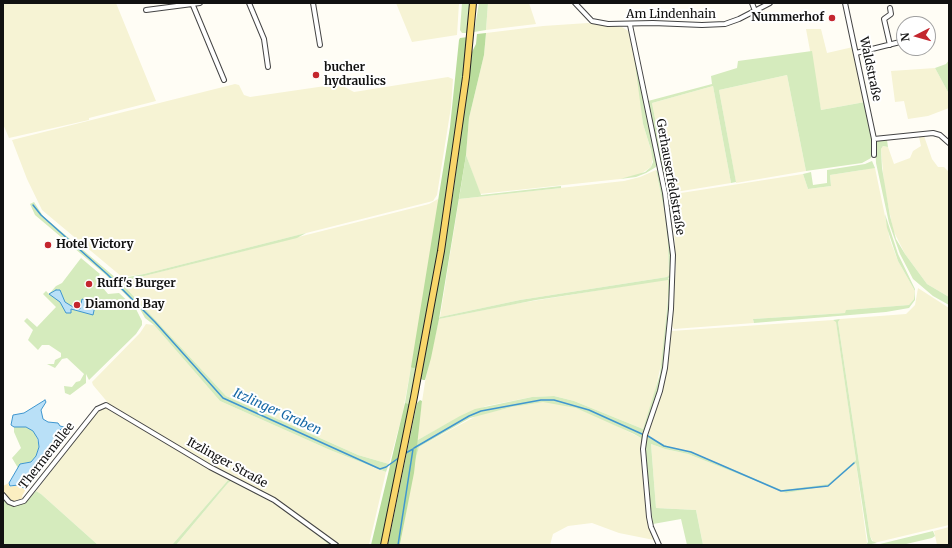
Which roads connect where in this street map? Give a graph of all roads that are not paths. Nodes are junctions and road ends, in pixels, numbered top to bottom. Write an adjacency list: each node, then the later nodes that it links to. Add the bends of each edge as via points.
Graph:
1 (200, 3): 9 (street)
2 (249, 3): 18 (street, via 264,39)
3 (313, 3): 15 (street)
4 (474, 3): 26 (main road, via 441,251)
5 (575, 3): 13 (street, Am Lindenhain, via 592,21)
6 (752, 3): 12 (street)
7 (770, 3): 12 (street, Am Lindenhain)
8 (845, 3): 17 (street, Waldstraße)
9 (192, 4): 11 (street); 19 (street)
10 (890, 8): 16 (street, via 891,14 884,19)
11 (146, 10)
12 (755, 11): 13 (street, Am Lindenhain, via 723,24)
13 (630, 25): 27 (street, Gerhauserfeldstraße, via 665,193 672,254 673,285 665,368 643,450 649,517)
14 (896, 43): 16 (street)
15 (320, 45)
16 (890, 45): 17 (street)
17 (856, 53): 20 (street, Waldstraße)
18 (268, 67)
19 (224, 80)
20 (874, 139): 21 (street, via 933,133 940,135); 22 (street, Waldstraße)
21 (949, 143)
22 (874, 155)
23 (104, 405): 24 (street, Thermenallee, via 97,408 24,501 14,504); 25 (street, Itzlinger Straße, via 110,406 210,467 274,500)
24 (3, 495)
25 (336, 545)
26 (384, 545)
27 (659, 545)

